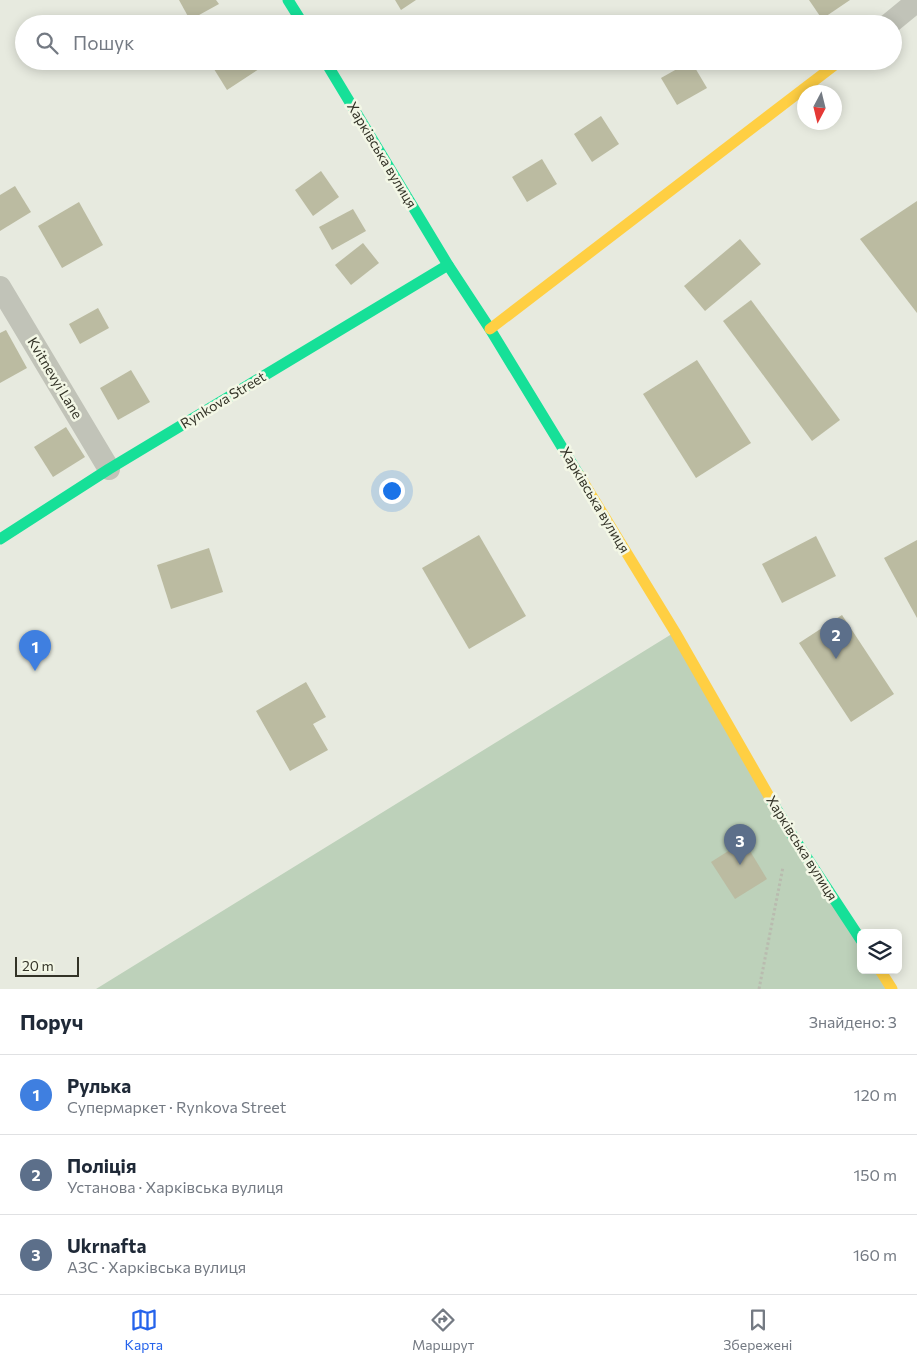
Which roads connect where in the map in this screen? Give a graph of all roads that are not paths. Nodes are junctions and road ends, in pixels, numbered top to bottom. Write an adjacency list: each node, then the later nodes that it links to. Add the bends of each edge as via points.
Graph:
1 (288, 0): 2 (main road)
2 (297, 15)
3 (330, 70): 5 (main road, Харківська вулиця)
4 (828, 70): 7 (main road)
5 (448, 265): 7 (main road, Харківська вулиця); 8 (main road, Rynkova Street)
6 (0, 287): 8 (street, Kvitnevyi Lane)
7 (490, 329): 10 (main road, Харківська вулиця, via 675,632 790,832)
8 (109, 469): 9 (main road, Rynkova Street)
9 (0, 539)
10 (857, 934)
11 (883, 974): 12 (main road)
12 (892, 989)

